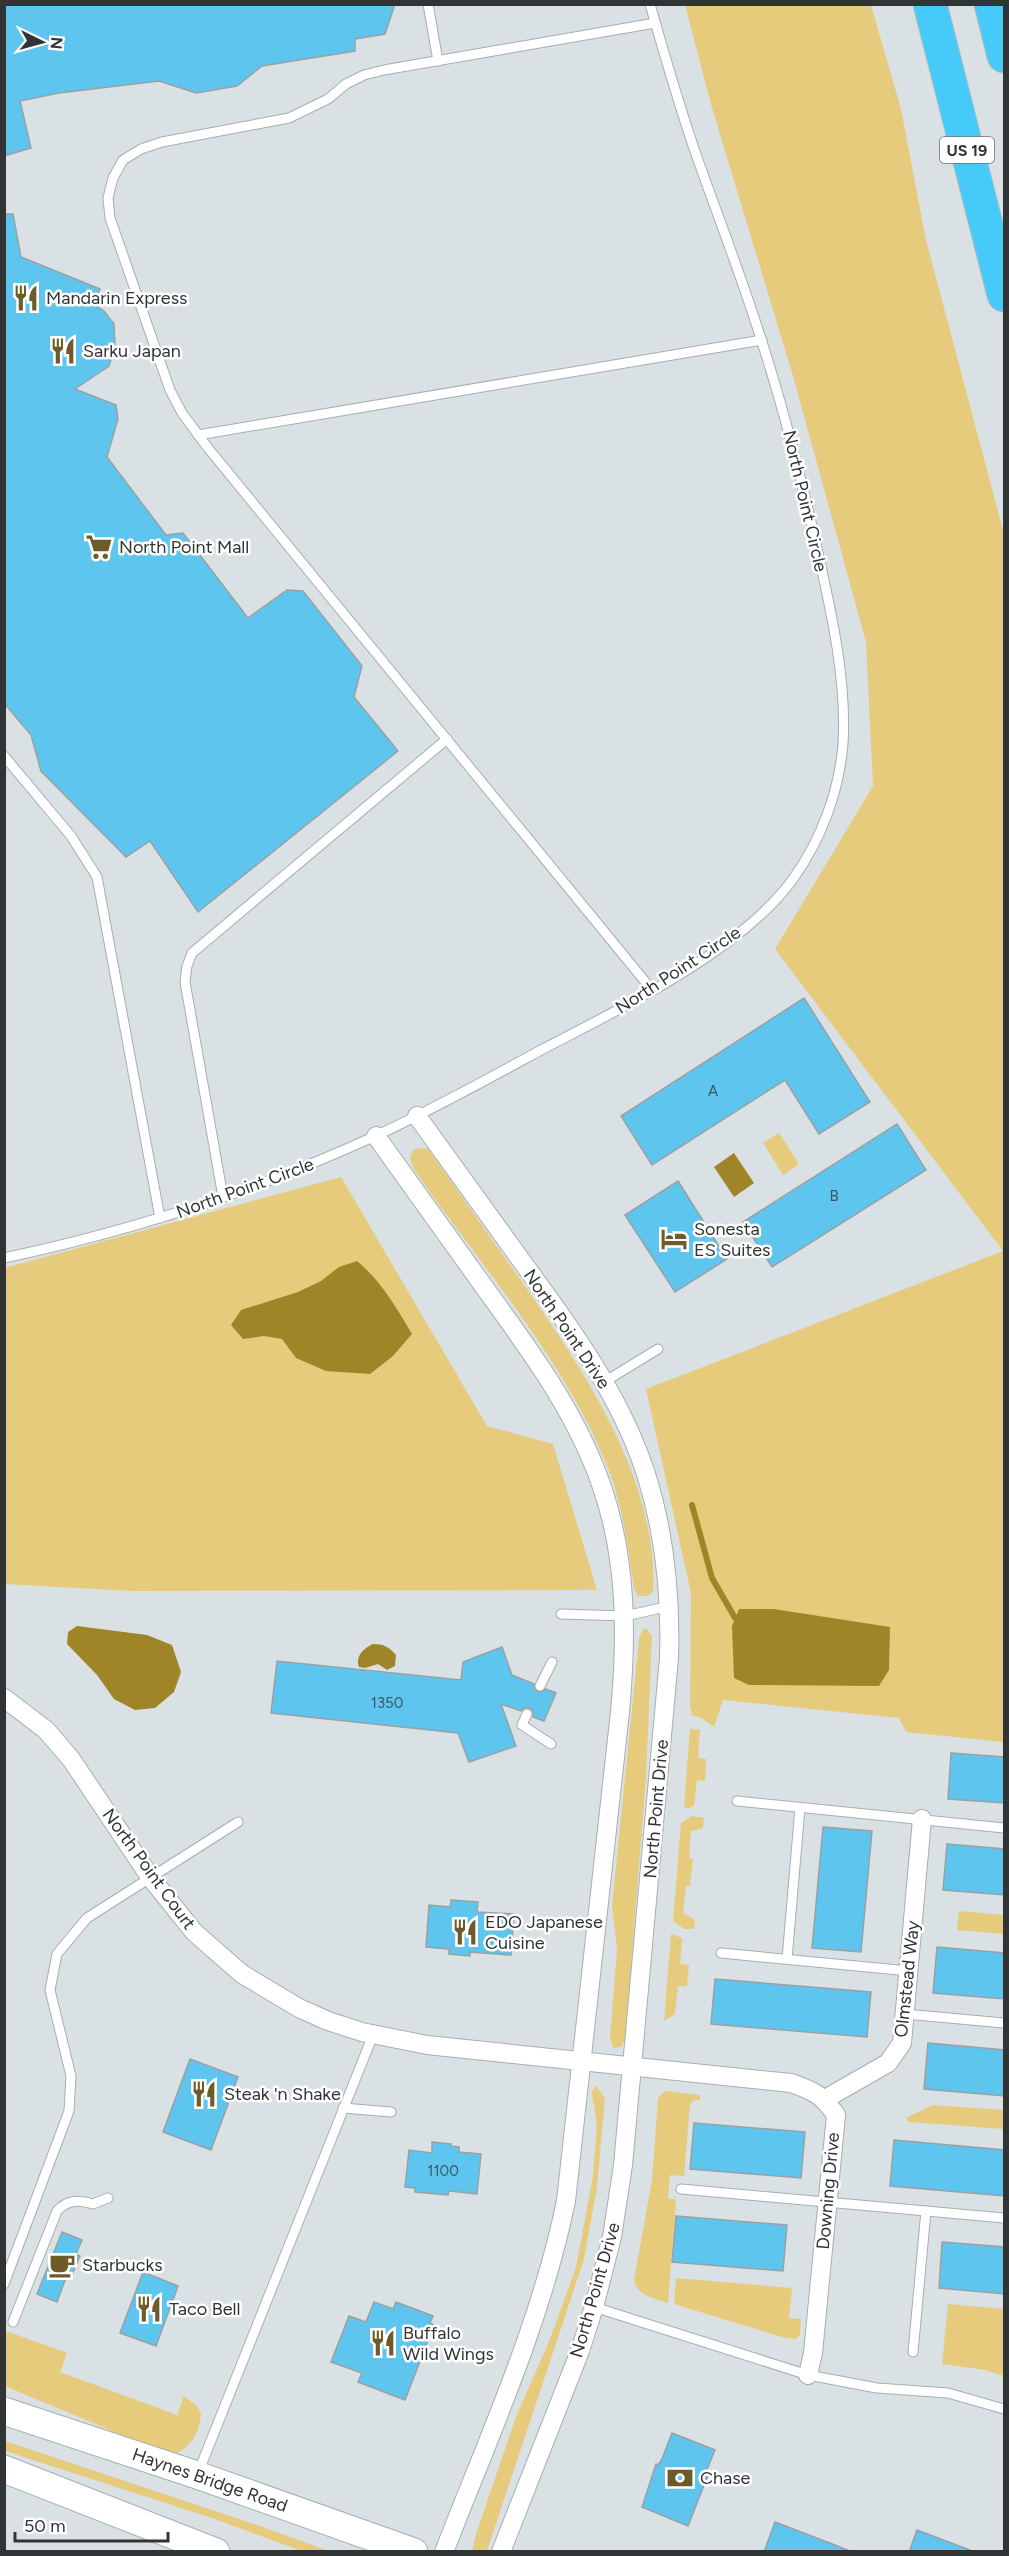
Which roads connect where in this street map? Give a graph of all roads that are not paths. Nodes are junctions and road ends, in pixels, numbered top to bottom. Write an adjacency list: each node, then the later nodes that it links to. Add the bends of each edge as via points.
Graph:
1 (428, 4): 7 (lane)
2 (650, 4): 5 (lane, North Point Circle)
3 (930, 4): 8 (highway, US 19)
4 (991, 4): 6 (highway)
5 (655, 23): 7 (lane); 9 (lane, North Point Circle, via 693,145)
6 (1005, 56)
7 (438, 61): 10 (lane, via 364,75 289,118 162,142 123,160 108,198 110,218 170,390)
8 (1005, 295)
9 (762, 340): 10 (lane); 13 (lane, North Point Circle, via 806,498 833,633 843,747 831,805 803,865 779,897 724,943)
10 (198, 435): 11 (lane)
11 (447, 739): 13 (lane); 16 (lane, via 192,953 185,982)
12 (4, 756): 17 (lane, via 71,836 97,877)
13 (652, 990): 14 (lane, North Point Circle)
14 (417, 1116): 15 (lane, North Point Circle); 20 (street, North Point Drive, via 576,1336)
15 (376, 1136): 16 (lane, North Point Circle); 23 (street, via 538,1361 564,1404 586,1448 614,1529)
16 (223, 1197): 17 (lane, North Point Circle)
17 (159, 1218): 18 (lane, North Point Circle)
18 (4, 1258)
19 (658, 1349): 20 (lane)
20 (604, 1382): 21 (street, North Point Drive, via 645,1473 660,1530)
21 (670, 1606): 23 (lane); 42 (street, North Point Drive, via 669,1658)
22 (561, 1614): 23 (lane)
23 (625, 1616): 41 (street, via 621,1701)
24 (552, 1662): 25 (lane)
25 (540, 1686)
26 (4, 1698): 34 (street, North Point Court, via 46,1730 71,1759)
27 (527, 1714): 28 (lane, via 522,1725)
28 (551, 1744)
29 (737, 1801): 30 (lane)
30 (800, 1808): 31 (lane); 36 (lane)
31 (922, 1819): 33 (lane); 37 (street, Olmstead Way)
32 (238, 1822): 34 (lane)
33 (1005, 1828)
34 (150, 1877): 40 (street, North Point Court, via 194,1932 242,1974 298,2008); 51 (lane, via 87,1918 57,1954 50,1990 71,2076 69,2111)
35 (721, 1953): 36 (lane)
36 (787, 1959): 37 (lane)
37 (909, 1971): 38 (street, Olmstead Way)
38 (905, 2014): 39 (lane); 43 (street, Olmstead Way, via 902,2043 888,2063)
39 (1005, 2023)
40 (373, 2035): 41 (street, North Point Court, via 427,2045); 44 (lane)
41 (580, 2061): 42 (street, North Point Court); 62 (street, via 566,2201 548,2278)
42 (633, 2066): 43 (street, via 791,2083); 52 (street, North Point Drive, via 617,2210)
43 (825, 2099): 48 (street, Downing Drive, via 836,2115)
44 (343, 2108): 45 (lane); 59 (lane)
45 (391, 2112)
46 (681, 2189): 48 (lane)
47 (108, 2198): 53 (lane, via 93,2204 71,2201 57,2211)
48 (827, 2202): 49 (lane); 55 (street, Downing Drive)
49 (926, 2211): 50 (lane); 54 (lane)
50 (1005, 2218)
51 (4, 2284)
52 (594, 2307): 55 (lane); 63 (street, North Point Drive)
53 (13, 2322)
54 (913, 2352)
55 (808, 2375): 56 (lane, via 877,2388 948,2392)
56 (1005, 2409)
57 (4, 2411): 59 (main road, Haynes Bridge Road)
58 (4, 2469): 60 (main road)
59 (197, 2475): 61 (main road, Haynes Bridge Road)
60 (216, 2552)
61 (414, 2552)
62 (444, 2552)
63 (501, 2552)

